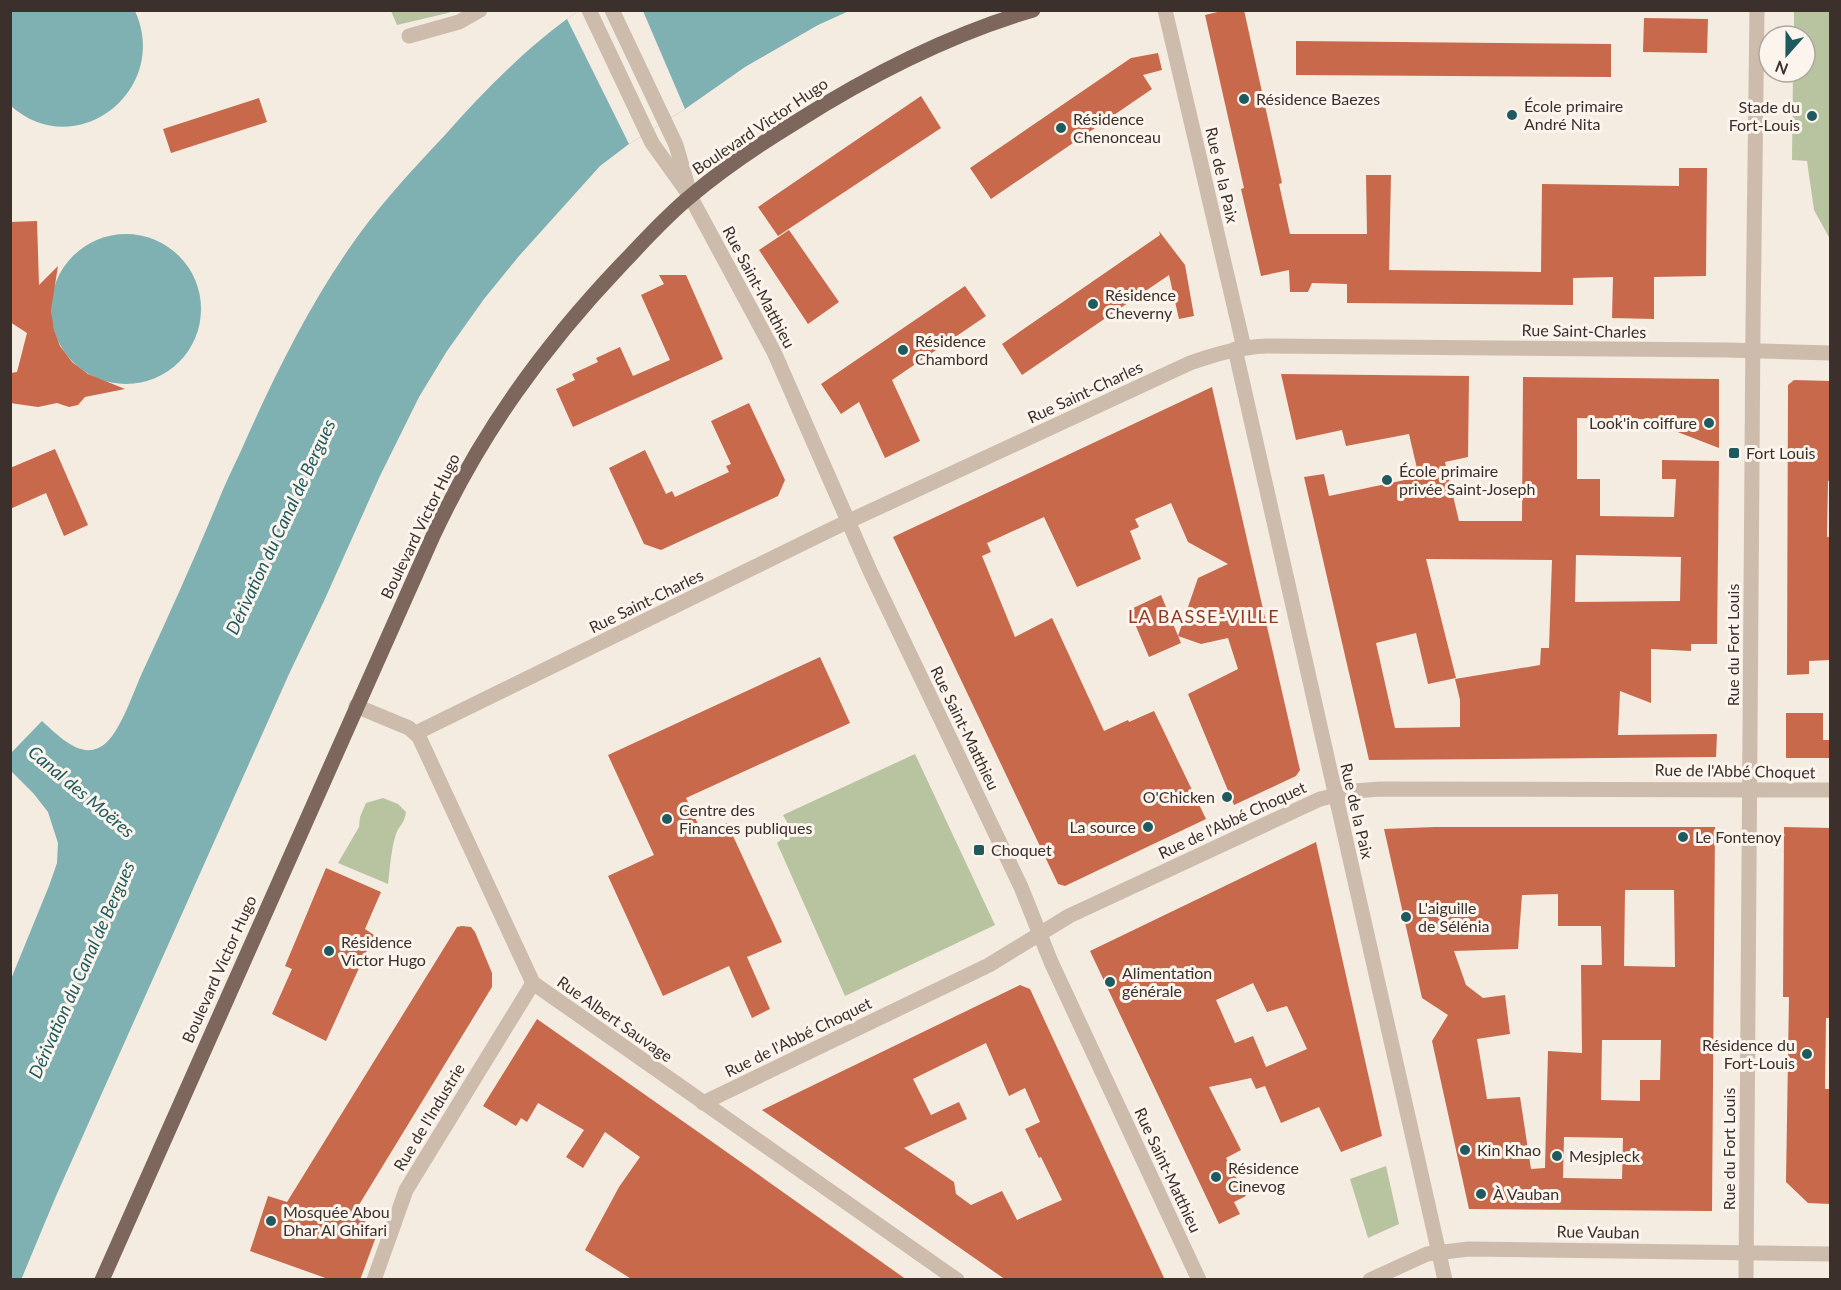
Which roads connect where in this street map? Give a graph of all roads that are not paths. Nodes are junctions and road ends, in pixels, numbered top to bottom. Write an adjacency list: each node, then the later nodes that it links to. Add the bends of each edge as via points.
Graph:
1 (480, 10): 7 (street, via 459,22)
2 (589, 10): 8 (street, Rue Saint-Matthieu, via 652,143)
3 (612, 10): 8 (street, Rue Saint-Matthieu, via 676,145)
4 (1033, 10): 8 (main road, Boulevard Victor Hugo, via 951,40 866,79 759,145)
5 (1165, 10): 9 (street, Rue de la Paix)
6 (1757, 10): 10 (street, Rue du Fort Louis)
7 (409, 36)
8 (690, 196): 12 (street, Rue Saint-Matthieu, via 774,352); 13 (main road, Boulevard Victor Hugo, via 593,295 512,396 444,511)
9 (1239, 349): 10 (street, Rue Saint-Charles, via 1268,346); 12 (street, Rue Saint-Charles, via 1190,363); 17 (street, Rue de la Paix)
10 (1752, 351): 11 (street, Rue Saint-Charles); 15 (street, Rue du Fort Louis)
11 (1830, 353)
12 (848, 522): 14 (street, Rue Saint-Charles); 18 (street, Rue Saint-Matthieu)
13 (356, 706): 14 (street); 24 (main road, Boulevard Victor Hugo)
14 (416, 733): 19 (street, Rue Albert Sauvage)
15 (1750, 789): 16 (street, Rue de l'Abbé Choquet); 17 (street, Rue de l'Abbé Choquet, via 1381,789); 22 (street, Rue du Fort Louis)
16 (1830, 790)
17 (1335, 795): 18 (street, Rue de l'Abbé Choquet, via 1306,804 1069,916); 21 (street, Rue de la Paix)
18 (1040, 934): 20 (street, Rue de l'Abbé Choquet, via 990,965); 27 (street, Rue Saint-Matthieu)
19 (533, 983): 20 (street, Rue Albert Sauvage); 25 (street, Rue de l'Industrie, via 406,1190)
20 (703, 1103): 26 (street, Rue Albert Sauvage)
21 (1438, 1252): 22 (street, Rue Vauban, via 1483,1249); 28 (street, Rue Vauban, via 1415,1258); 29 (street, Rue de la Paix)
22 (1746, 1254): 23 (street, Rue Vauban); 30 (street, Rue du Fort Louis)
23 (1830, 1254)
24 (102, 1280)
25 (374, 1280)
26 (957, 1280)
27 (1199, 1280)
28 (1370, 1280)
29 (1445, 1280)
30 (1746, 1280)

